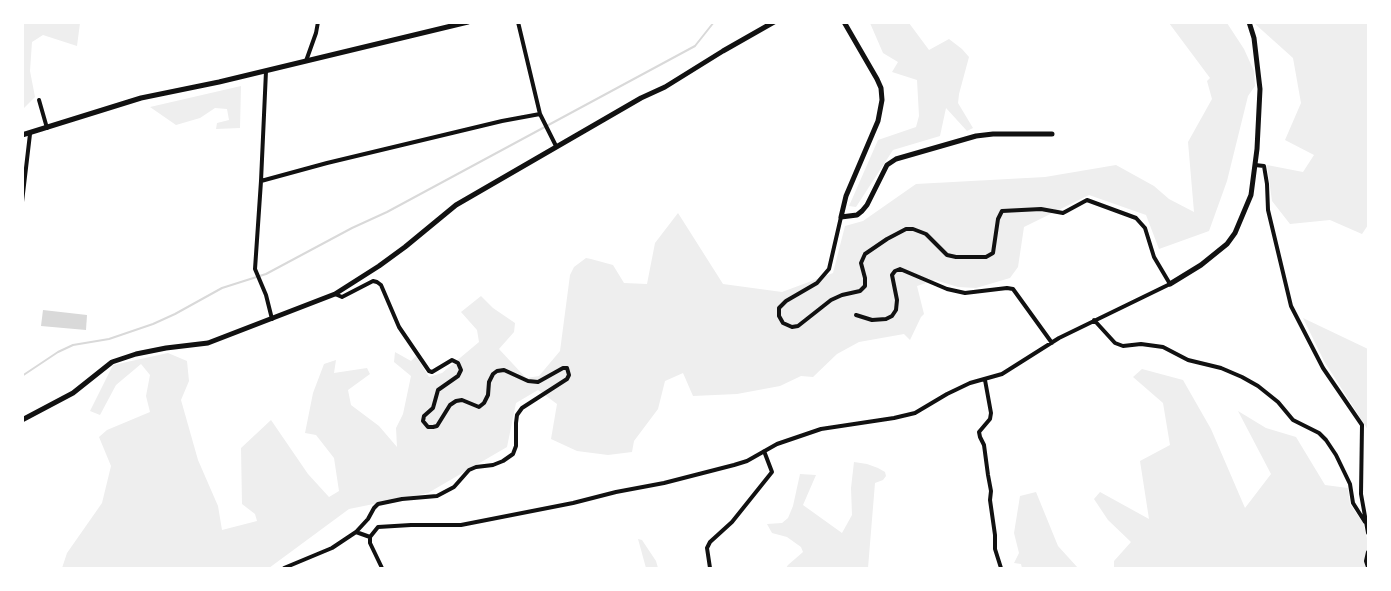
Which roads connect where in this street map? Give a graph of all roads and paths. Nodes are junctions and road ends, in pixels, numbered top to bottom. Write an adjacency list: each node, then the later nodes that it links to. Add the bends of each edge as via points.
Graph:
1 (318, 22): 7 (street)
2 (468, 22): 7 (street)
3 (518, 22): 10 (street)
4 (774, 22): 15 (street, via 665,87)
5 (844, 22): 19 (street, via 877,79 882,100 878,121 846,196)
6 (1249, 22): 16 (street, via 1260,89)
7 (306, 62): 8 (street)
8 (266, 71): 11 (street, via 141,98); 17 (street)
9 (39, 100): 11 (street)
10 (540, 114): 15 (street); 17 (street, via 337,160)
11 (47, 128): 12 (street)
12 (30, 134): 14 (street); 18 (street)
13 (1052, 134): 19 (street, via 976,136 896,159 887,165 862,211)
14 (22, 135)
15 (556, 146): 21 (street, via 456,205 406,247)
16 (1255, 165): 20 (street, via 1251,195 1235,233 1206,261); 29 (street, via 1264,166 1268,210 1291,306 1323,368 1362,425 1361,494 1366,510)
17 (262, 181): 23 (street, via 255,269)
18 (22, 202)
19 (841, 217): 20 (street, via 829,269 816,283 786,300 779,308 783,323 798,326 832,300 860,291 865,286 861,263 865,254 906,229 926,234 947,255 986,257 993,253 1002,211 1041,209 1063,213 1087,200 1136,218 1145,228 1154,257)
20 (1170, 284): 24 (street)
21 (335, 294): 23 (street); 30 (street, via 342,296 377,282 400,327 429,371 452,360 458,363 461,370 458,376 438,390 432,408 424,416 423,421 428,427 437,426 456,401 479,406 484,403 488,382 498,371 504,370 538,382 563,368 569,372 567,379 522,408 517,415 516,446 508,458 494,465 476,466 454,487 437,496 378,504)
22 (856, 315): 25 (street, via 872,320 892,316 897,300 892,275 900,269 965,293 1013,289)
23 (272, 319): 27 (street, via 208,343 166,348 112,362 73,393)
24 (1094, 320): 25 (street); 29 (street, via 1115,343 1163,347 1188,360 1221,368 1258,386 1293,420 1326,440 1350,484 1352,503)
25 (1052, 342): 26 (street, via 1002,374)
26 (985, 380): 28 (street, via 954,390 915,413 821,429); 38 (street, via 991,413 979,432 984,445 995,549)
27 (23, 417)
28 (764, 451): 32 (street, via 747,461 664,483 461,525 378,527); 37 (street, via 772,472 732,522 710,542 707,548)
29 (1365, 522): 31 (street)
30 (356, 532): 32 (street); 35 (street, via 332,548)
31 (1368, 533)
32 (370, 537): 36 (street)
33 (1368, 552): 34 (street)
34 (1368, 567)
35 (284, 568)
36 (382, 568)
37 (710, 568)
38 (1000, 568)

